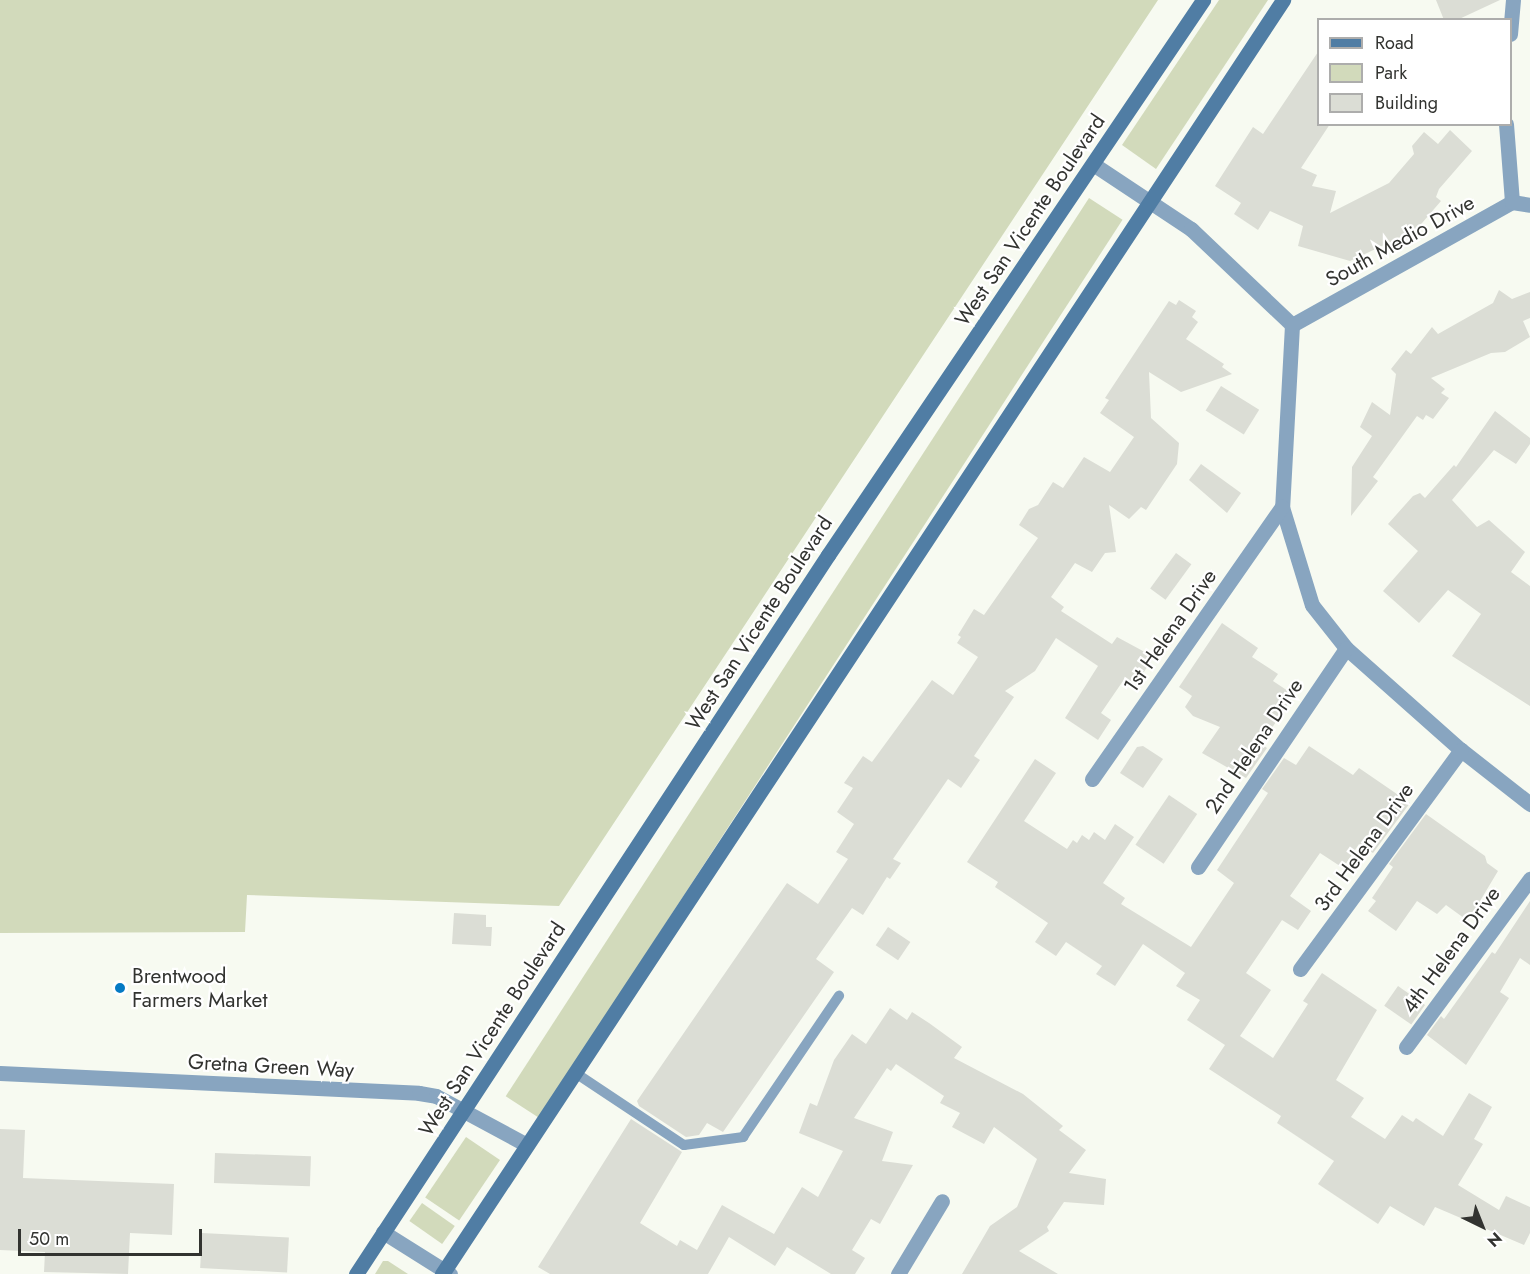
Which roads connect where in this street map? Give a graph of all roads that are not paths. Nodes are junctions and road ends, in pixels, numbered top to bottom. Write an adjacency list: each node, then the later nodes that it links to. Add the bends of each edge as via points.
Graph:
1 (1203, 0): 6 (main road, West San Vicente Boulevard)
2 (1283, 0): 8 (main road)
3 (1513, 0): 4 (street)
4 (1511, 18)
5 (1506, 126): 7 (street)
6 (1093, 164): 8 (street); 23 (main road, West San Vicente Boulevard, via 828,555)
7 (1512, 202): 9 (street); 10 (street, South Medio Drive)
8 (1152, 204): 10 (street, via 1191,229); 21 (main road)
9 (1530, 205)
10 (1292, 325): 11 (street)
11 (1282, 507): 12 (street, via 1312,605); 14 (street, 1st Helena Drive)
12 (1346, 648): 13 (street); 16 (street, 2nd Helena Drive)
13 (1461, 750): 15 (street); 18 (street, 3rd Helena Drive)
14 (1092, 778)
15 (1530, 804)
16 (1198, 867)
17 (1530, 879): 20 (street, 4th Helena Drive)
18 (1300, 969)
19 (839, 996): 21 (lane, via 743,1137 684,1145)
20 (1406, 1047)
21 (574, 1072): 24 (main road)
22 (0, 1073): 23 (street, Gretna Green Way, via 419,1093 436,1096)
23 (464, 1111): 24 (street, Gretna Green Way); 26 (main road, West San Vicente Boulevard)
24 (527, 1145): 27 (main road)
25 (942, 1201): 29 (street)
26 (383, 1232): 27 (street); 28 (main road, West San Vicente Boulevard)
27 (446, 1273)
28 (356, 1274)
29 (898, 1274)

